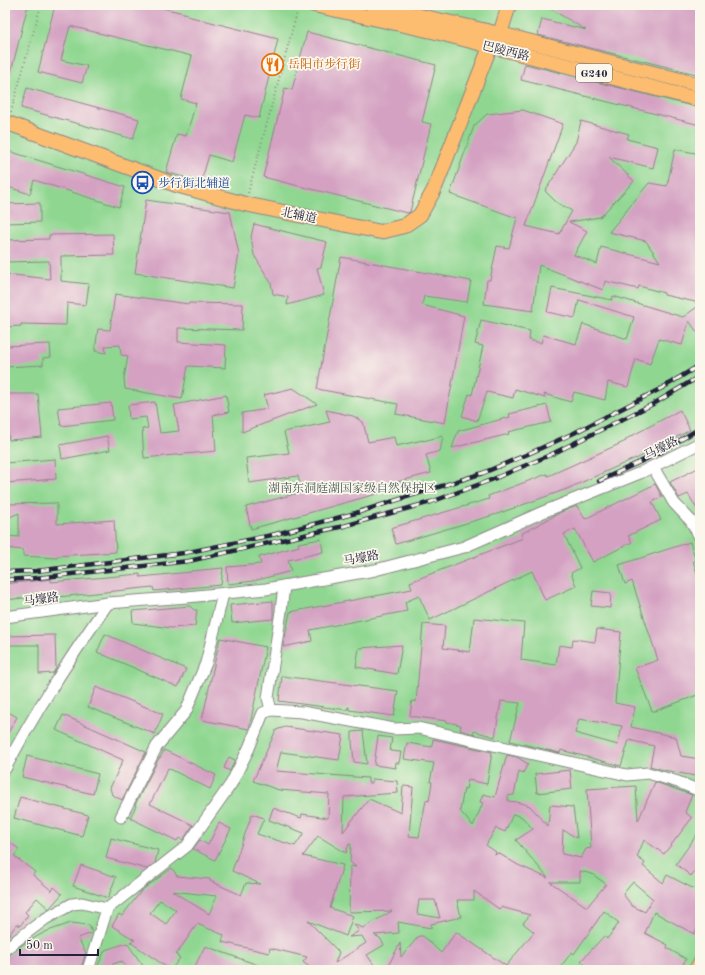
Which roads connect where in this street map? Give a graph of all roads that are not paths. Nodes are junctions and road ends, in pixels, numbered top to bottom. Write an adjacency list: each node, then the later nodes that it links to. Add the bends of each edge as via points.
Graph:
1 (314, 5): 5 (main road, 巴陵西路, via 436,32)
2 (372, 5): 4 (main road, 巴陵西路)
3 (509, 5): 4 (main road)
4 (500, 34): 5 (main road, 北辅道); 6 (main road, 巴陵西路 / G240)
5 (490, 47): 7 (main road, 巴陵西路 / G240); 8 (main road, 北辅道, via 434,190 420,215 404,226 381,232 245,204 176,185)
6 (700, 85)
7 (699, 100)
8 (6, 122)
9 (700, 443): 10 (street, 马壕路)
10 (653, 467): 11 (street, via 674,503 691,521); 12 (street, 马壕路, via 464,547 375,570)
11 (700, 537)
12 (284, 586): 13 (street, 马壕路); 16 (street, via 268,698)
13 (222, 594): 14 (street, 马壕路); 19 (street, via 206,663 186,711 157,746)
14 (108, 603): 15 (street, 马壕路); 17 (street, via 65,666)
15 (5, 618)
16 (271, 710): 18 (street, via 302,712 394,729 418,728 627,775 648,773); 20 (street, via 263,713 231,784 187,846)
17 (5, 769)
18 (700, 791)
19 (121, 818)
20 (107, 909): 21 (street, via 82,903 72,904 45,919); 23 (street)
21 (5, 950)
22 (700, 963): 24 (main road)
23 (88, 970)
24 (696, 970)

